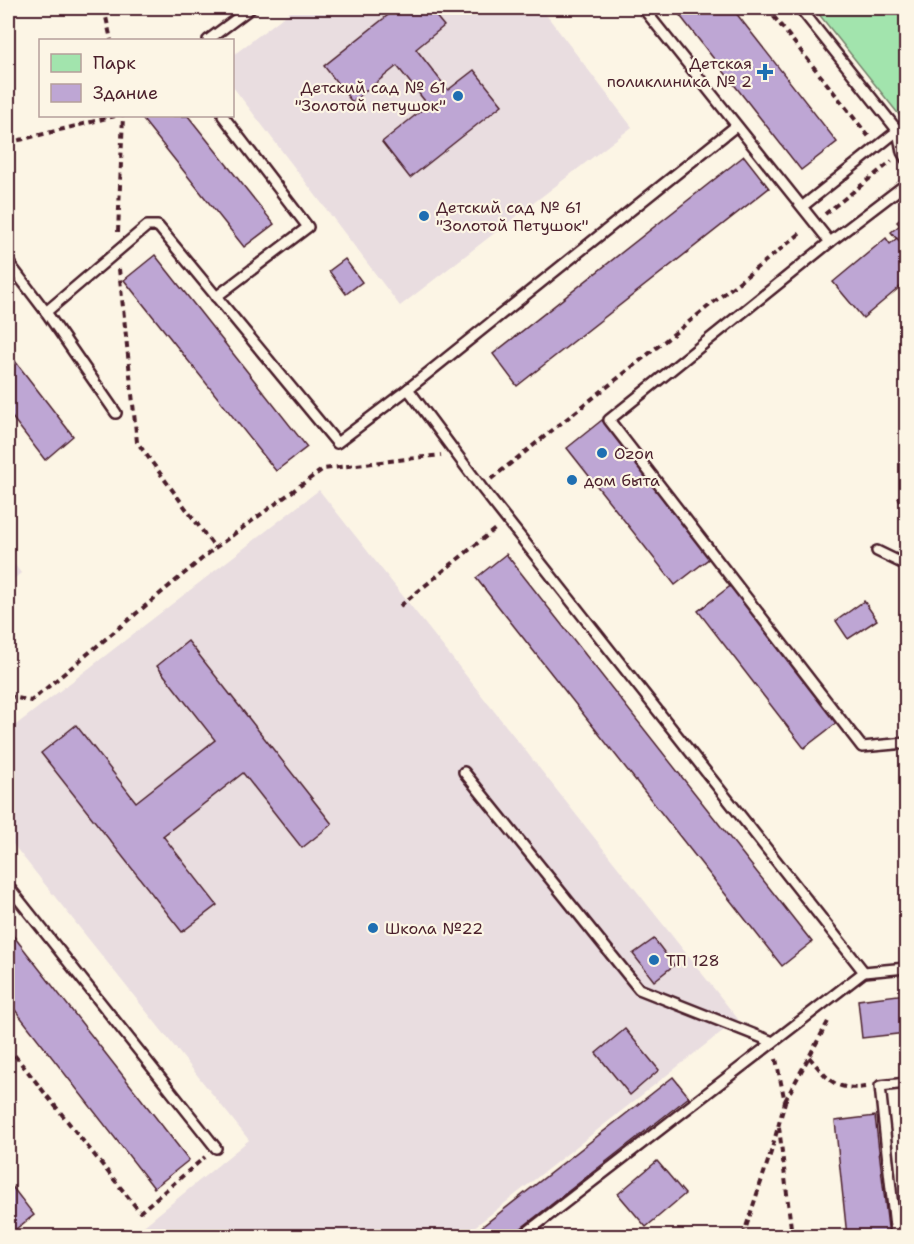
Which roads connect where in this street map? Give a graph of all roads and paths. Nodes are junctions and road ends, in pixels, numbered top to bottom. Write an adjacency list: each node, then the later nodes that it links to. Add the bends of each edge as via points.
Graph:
1 (104, 8): 6 (path)
2 (251, 8): 7 (lane)
3 (643, 8): 12 (lane)
4 (767, 8): 15 (path)
5 (800, 8): 13 (lane)
6 (111, 39)
7 (209, 39)
8 (111, 117): 14 (path)
9 (123, 117): 21 (path)
10 (224, 117): 23 (lane, via 308,227)
11 (906, 124): 13 (lane)
12 (736, 126): 18 (lane); 25 (lane)
13 (898, 131): 15 (lane); 16 (lane)
14 (8, 144)
15 (877, 147): 18 (lane)
16 (904, 155): 19 (path)
17 (906, 183): 20 (lane)
18 (803, 206): 19 (lane)
19 (815, 222): 20 (lane); 28 (path)
20 (830, 242): 35 (lane, via 609,420 862,747)
21 (117, 250): 23 (lane, via 147,226 158,226); 24 (lane); 30 (path, via 136,442)
22 (8, 262): 24 (lane)
23 (216, 297): 25 (lane, via 337,443)
24 (46, 312): 26 (lane)
25 (408, 389): 27 (lane)
26 (116, 413)
27 (456, 453): 28 (lane); 30 (path, via 323,469)
28 (481, 487): 29 (lane)
29 (507, 519): 33 (path); 39 (lane)
30 (215, 548): 34 (path, via 31,701)
31 (877, 551): 32 (lane)
32 (906, 565)
33 (400, 606)
34 (8, 696)
35 (906, 743)
36 (465, 772): 41 (lane, via 639,989)
37 (8, 886): 48 (lane)
38 (906, 968): 39 (lane)
39 (864, 972): 41 (lane)
40 (832, 1015): 43 (path)
41 (772, 1042): 46 (path); 49 (lane)
42 (8, 1047): 48 (path, via 140,1212)
43 (809, 1057): 45 (path, via 829,1080 848,1090); 46 (path)
44 (906, 1083): 45 (lane)
45 (880, 1086): 52 (lane)
46 (785, 1102): 47 (path)
47 (779, 1123): 50 (path); 51 (path)
48 (216, 1148)
49 (522, 1236)
50 (743, 1236)
51 (792, 1236)
52 (896, 1236)

